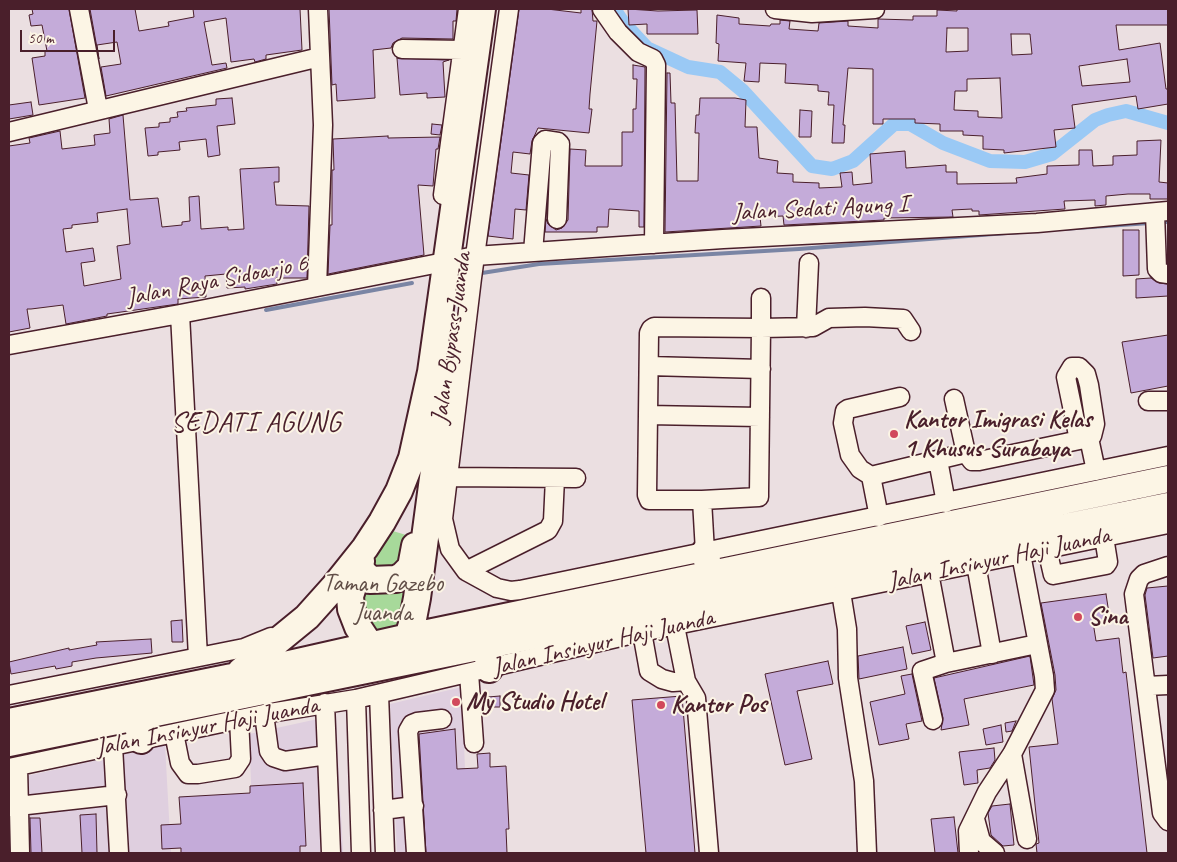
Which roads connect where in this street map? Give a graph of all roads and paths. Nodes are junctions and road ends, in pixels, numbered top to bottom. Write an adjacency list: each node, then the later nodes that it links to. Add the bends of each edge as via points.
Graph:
1 (79, 9): 11 (street)
2 (318, 9): 10 (street)
3 (468, 9): 8 (street)
4 (509, 9): 18 (street)
5 (602, 9): 15 (street, via 618,32 638,52 653,59 656,65)
6 (784, 9): 7 (street, via 822,13)
7 (875, 9)
8 (483, 27): 9 (street); 18 (highway, Jalan Bypass Juanda); 18 (highway, Jalan Bypass Juanda, via 450,189)
9 (402, 49)
10 (320, 57): 11 (street); 20 (street, via 323,125)
11 (98, 109): 12 (street)
12 (9, 132)
13 (557, 219): 16 (street, via 560,144 545,140 542,143)
14 (1160, 224): 15 (street, Jalan Sedati Agung I, via 1037,223); 19 (street, via 1158,269)
15 (654, 244): 16 (street, Jalan Sedati Agung I)
16 (533, 252): 18 (street, Jalan Sedati Agung I)
17 (809, 264): 24 (street)
18 (454, 267): 20 (street, Jalan Raya Sidoarjo 6); 40 (street); 47 (highway, Jalan Bypass Juanda); 54 (highway, Jalan Bypass Juanda, via 412,458 399,492); 66 (street, via 404,445 385,498 361,538 314,599 279,632 244,648)
19 (1168, 274)
20 (317, 287): 22 (street, Jalan Raya Sidoarjo 6)
21 (761, 298): 23 (street)
22 (180, 314): 26 (street, Jalan Raya Sidoarjo 6); 66 (street)
23 (761, 328): 24 (street); 27 (street, via 654,327 650,333); 28 (street)
24 (806, 328): 25 (street, via 829,318 865,317 903,319)
25 (911, 331)
26 (9, 345)
27 (649, 366): 28 (street); 33 (street)
28 (760, 369): 34 (street)
29 (900, 396): 39 (street, via 845,411 843,423 850,455 860,469)
30 (954, 399): 35 (street)
31 (1148, 401): 32 (street)
32 (1168, 401)
33 (648, 415): 34 (street); 44 (street, via 647,498)
34 (760, 417): 44 (street, via 759,497)
35 (966, 453): 37 (street); 38 (street, via 968,459 979,461 1084,439)
36 (1168, 456): 38 (street, Jalan Insinyur Haji Juanda)
37 (938, 460): 39 (street); 45 (street)
38 (1096, 471): 45 (street, Jalan Insinyur Haji Juanda)
39 (871, 476): 48 (street)
40 (448, 477): 41 (street); 58 (street, via 443,519 446,538)
41 (555, 478): 42 (street); 58 (street, via 553,522 548,530)
42 (576, 478)
43 (1168, 479): 55 (highway, Jalan Insinyur Haji Juanda)
44 (702, 500): 55 (street)
45 (946, 503): 48 (street, Jalan Insinyur Haji Juanda)
46 (1168, 506): 49 (highway, Jalan Insinyur Haji Juanda)
47 (427, 510): 54 (highway, via 411,567 402,576 370,580 362,571); 63 (highway, Jalan Bypass Juanda)
48 (879, 517): 55 (street, Jalan Insinyur Haji Juanda)
49 (1136, 521): 50 (street, Jalan Insinyur Haji Juanda); 51 (street, Jalan Insinyur Haji Juanda); 61 (highway, Jalan Insinyur Haji Juanda)
50 (1168, 524)
51 (1104, 537): 52 (street, Jalan Insinyur Haji Juanda); 52 (street, via 1106,565 1053,575)
52 (1047, 549): 53 (street, Jalan Insinyur Haji Juanda)
53 (1021, 554): 56 (street, Jalan Insinyur Haji Juanda); 64 (street)
54 (362, 556): 67 (highway, Jalan Bypass Juanda, via 350,596 352,609); 70 (highway, Jalan Bypass Juanda, via 307,617)
55 (708, 563): 58 (street, Jalan Insinyur Haji Juanda, via 511,591 497,588); 63 (highway, Jalan Insinyur Haji Juanda)
56 (976, 564): 59 (street, Jalan Insinyur Haji Juanda); 65 (street)
57 (1168, 566): 73 (street, via 1144,574 1135,585)
58 (466, 571)
59 (929, 573): 60 (street, Jalan Insinyur Haji Juanda); 69 (street)
60 (841, 592): 61 (street, Jalan Insinyur Haji Juanda); 104 (street, via 847,629 848,678 864,781)
61 (672, 617): 62 (street, Jalan Insinyur Haji Juanda); 68 (highway, Jalan Insinyur Haji Juanda); 71 (street)
62 (642, 632): 68 (street, Jalan Insinyur Haji Juanda); 71 (street, via 649,671 673,682)
63 (409, 637): 67 (highway, Jalan Bypass Juanda)
64 (1037, 644): 65 (street); 87 (street, via 1045,690)
65 (992, 654): 69 (street)
66 (198, 657): 75 (street)
67 (383, 659): 68 (highway, Jalan Insinyur Haji Juanda); 70 (highway, Jalan Insinyur Haji Juanda); 83 (highway, Jalan Insinyur Haji Juanda)
68 (482, 662): 74 (street, Jalan Insinyur Haji Juanda); 85 (street)
69 (946, 663): 81 (street, via 922,671)
70 (232, 677): 82 (highway, Jalan Insinyur Haji Juanda)
71 (686, 681): 103 (street, via 698,706)
72 (1168, 685): 73 (street)
73 (1146, 686): 95 (street, via 1162,813)
74 (379, 694): 76 (street, Jalan Insinyur Haji Juanda); 93 (street)
75 (9, 695)
76 (356, 699): 77 (street, Jalan Insinyur Haji Juanda); 100 (street)
77 (325, 703): 78 (street, Jalan Insinyur Haji Juanda); 88 (street)
78 (264, 714): 79 (street, Jalan Insinyur Haji Juanda); 88 (street, via 269,751 273,757 286,760)
79 (239, 719): 84 (street, Jalan Insinyur Haji Juanda); 84 (street, via 241,759 235,768 188,774 180,763)
80 (442, 719): 92 (street, via 417,722 408,731)
81 (933, 720)
82 (9, 722)
83 (139, 728): 84 (street, Jalan Insinyur Haji Juanda); 86 (street, Jalan Insinyur Haji Juanda); 89 (highway, Jalan Insinyur Haji Juanda)
84 (174, 733)
85 (474, 743)
86 (114, 746): 89 (street, Jalan Insinyur Haji Juanda); 90 (street)
87 (1012, 754): 94 (street, via 987,792); 96 (street)
88 (327, 755): 99 (street)
89 (12, 759): 91 (street)
90 (117, 794): 91 (street); 98 (street)
91 (13, 806): 97 (street)
92 (414, 806): 93 (street); 102 (street)
93 (383, 810): 101 (street)
94 (975, 819): 105 (street, via 968,830); 106 (street, via 981,841)
95 (1168, 821)
96 (1027, 839)
97 (20, 853)
98 (119, 853)
99 (331, 853)
100 (361, 853)
101 (385, 853)
102 (416, 853)
103 (709, 853)
104 (867, 853)
105 (969, 853)
106 (995, 853)

